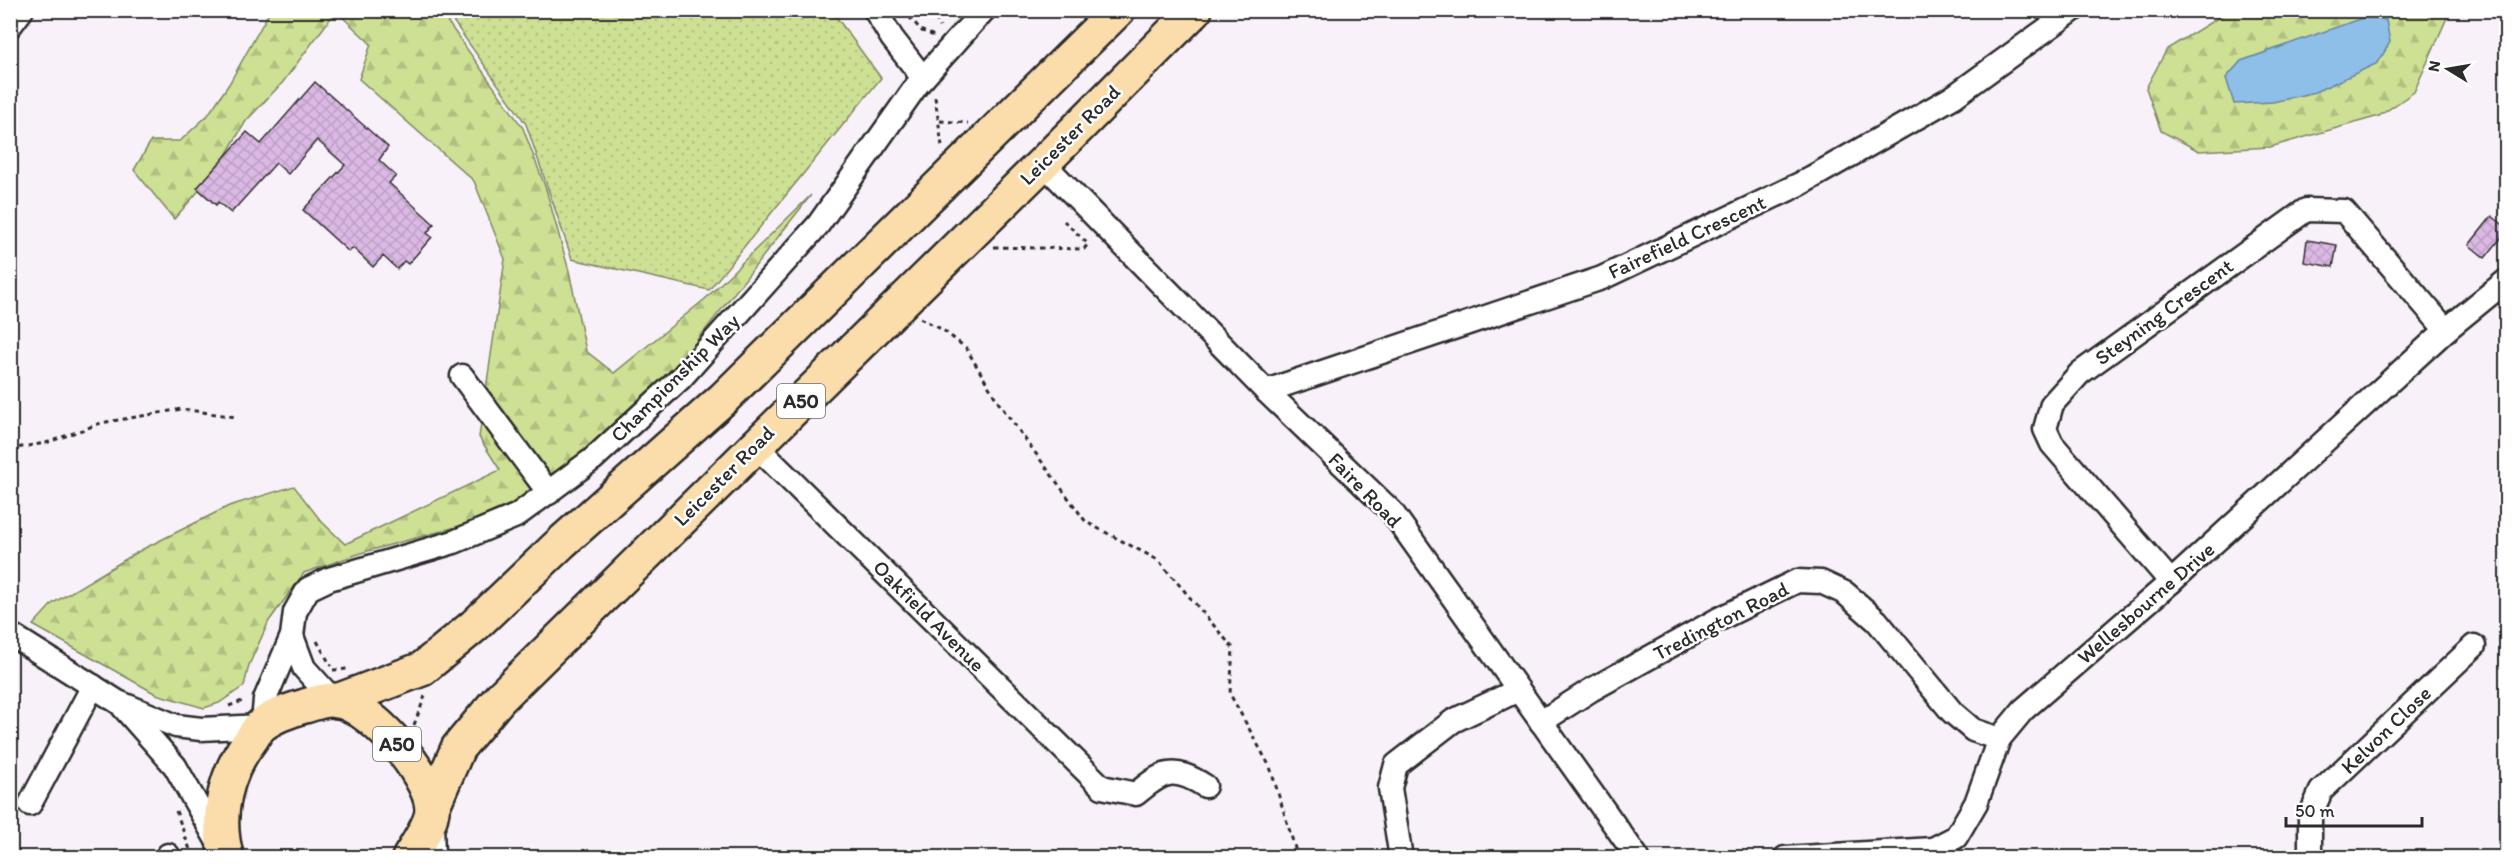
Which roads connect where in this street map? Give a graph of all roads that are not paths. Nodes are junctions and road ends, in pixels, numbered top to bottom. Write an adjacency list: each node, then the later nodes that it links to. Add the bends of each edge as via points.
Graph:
1 (22, 10): 7 (street)
2 (875, 10): 8 (street, via 892,38)
3 (984, 10): 8 (street, Championship Way)
4 (1118, 10): 22 (highway, A50, via 724,398 474,626 422,669)
5 (1195, 10): 9 (highway, Leicester Road / A50)
6 (2073, 10): 13 (street, Fairefield Crescent, via 1953,97 1800,184 1634,263 1602,278)
7 (10, 26)
8 (929, 72): 15 (street, Championship Way, via 818,225 681,378 593,459)
9 (1043, 163): 13 (street, Faire Road); 14 (highway, Leicester Road / A50)
10 (2506, 281): 11 (street, Wellesbourne Drive)
11 (2446, 330): 16 (street, Wellesbourne Drive); 16 (street, Steyning Crescent, via 2344,211 2306,210 2080,373 2052,404 2045,429 2052,444)
12 (462, 376): 15 (street)
13 (1266, 391): 21 (street, Faire Road, via 1392,512)
14 (756, 446): 27 (street, Oakfield Avenue, via 1102,787 1136,794 1163,775 1179,772); 29 (highway, Leicester Road / A50, via 500,698 458,748)
15 (549, 493): 18 (street, Championship Way, via 516,516 454,542 329,579 308,589 295,612)
16 (2171, 582): 26 (street, Wellesbourne Drive, via 2023,710)
17 (10, 634): 20 (street)
18 (292, 636): 22 (street, via 304,668); 25 (street, Championship Way, via 265,699)
19 (2474, 646): 36 (street, Kelvon Close, via 2321,791 2310,816)
20 (93, 686): 23 (street); 28 (street)
21 (1518, 690): 24 (street, Faire Road); 33 (street, via 1453,722 1396,765 1390,788)
22 (335, 700): 25 (highway, A50, via 296,708); 29 (highway, A50, via 377,725 412,761 428,790)
23 (118, 702): 25 (street, via 176,726); 30 (street, via 175,766)
24 (1541, 722): 26 (street, Tredington Road, via 1717,620 1797,581 1821,582 1845,593 1877,621 1952,712 1973,730); 34 (street, Faire Road)
25 (262, 725): 30 (highway, A50, via 238,755 229,778 223,802)
26 (1999, 739): 35 (street, Wellesbourne Drive, via 1976,803 1956,837 1934,849)
27 (1205, 786)
28 (30, 804)
29 (432, 811): 31 (highway, A50); 32 (street)
30 (226, 856)
31 (409, 858)
32 (433, 858)
33 (1401, 858)
34 (1638, 858)
35 (1785, 858)
36 (2310, 858)

